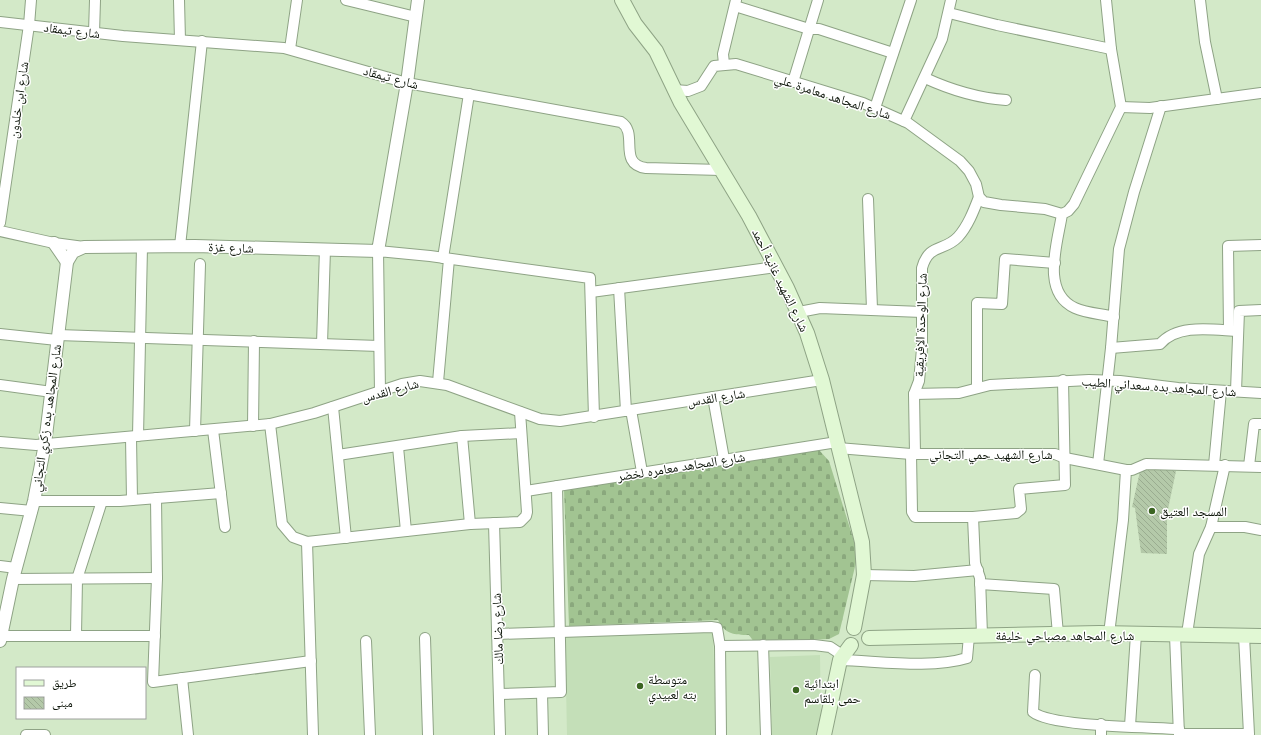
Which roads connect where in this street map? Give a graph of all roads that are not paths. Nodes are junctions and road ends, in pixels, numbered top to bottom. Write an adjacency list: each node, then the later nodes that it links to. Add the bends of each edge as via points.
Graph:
1 (31, 0): 17 (street, شارع ابن خلدون)
2 (96, 0): 19 (street)
3 (179, 0): 20 (street)
4 (297, 0): 22 (street)
5 (346, 0): 15 (street)
6 (418, 0): 15 (street)
7 (622, 0): 29 (main road, شارع الشهيد غانية أحمد, via 635,24 661,60)
8 (818, 0): 18 (street)
9 (911, 0): 24 (street)
10 (951, 0): 14 (street)
11 (1106, 0): 23 (street)
12 (1200, 0): 32 (street, via 1205,42)
13 (735, 3): 18 (street); 25 (street, via 723,54)
14 (949, 13): 23 (street); 26 (street, via 942,39)
15 (416, 17): 28 (street)
16 (0, 22): 17 (street, شارع تيمقاد)
17 (29, 25): 19 (street, شارع تيمقاد); 42 (street, شارع ابن خلدون)
18 (809, 29): 24 (street, via 819,29); 27 (street)
19 (94, 33): 20 (street, شارع تيمقاد)
20 (180, 40): 21 (street, شارع تيمقاد)
21 (202, 41): 22 (street, شارع تيمقاد); 46 (street)
22 (290, 49): 28 (street, شارع تيمقاد)
23 (1111, 49): 35 (street)
24 (893, 53): 36 (street)
25 (724, 64): 27 (street, شارع المجاهد معامرة علي, via 736,64); 29 (street, via 714,66 701,86 688,91)
26 (926, 78): 33 (street, via 949,89 988,99); 37 (street)
27 (793, 82): 36 (street, شارع المجاهد معامرة علي)
28 (407, 83): 31 (street, شارع تيمقاد); 50 (street)
29 (674, 90): 38 (main road, شارع الشهيد غانية أحمد)
30 (1261, 93): 32 (street)
31 (469, 94): 38 (street, شارع تيمقاد, via 621,122 628,130 630,156 634,163 642,167); 51 (street)
32 (1217, 99): 34 (street)
33 (1006, 100)
34 (1161, 106): 35 (street); 62 (street, via 1123,230 1116,276)
35 (1121, 107): 41 (street, via 1074,204)
36 (874, 108): 37 (street, شارع المجاهد معامرة علي)
37 (904, 121): 39 (street, شارع المجاهد معامرة علي, via 970,171)
38 (721, 170): 55 (main road, شارع الشهيد غانية أحمد, via 750,216)
39 (979, 197): 41 (street, via 990,204 1045,209); 61 (street, شارع الوحدة الإفريقية, via 959,236 925,257 922,268)
40 (868, 199): 58 (street)
41 (1062, 214): 53 (street)
42 (0, 223)
43 (0, 231): 44 (street, شارع غزة)
44 (54, 243): 47 (street, شارع غزة); 52 (street)
45 (1261, 245): 63 (street, via 1228,246)
46 (180, 246): 48 (street, شارع غزة); 49 (street, شارع غزة)
47 (84, 247): 48 (street, شارع غزة); 52 (street, via 73,252)
48 (142, 247): 66 (street)
49 (325, 250): 50 (street, شارع غزة); 69 (street)
50 (378, 251): 51 (street); 70 (street)
51 (446, 258): 57 (street, via 590,278); 75 (street)
52 (67, 262): 65 (street, شارع المجاهد بده زكري التجاني)
53 (1055, 263): 62 (street, via 1056,287 1060,296 1075,308); 77 (street, via 1005,259 1002,304 977,303)
54 (200, 264): 67 (street)
55 (776, 267): 56 (street); 60 (main road, شارع الشهيد غانية أحمد)
56 (619, 288): 57 (street); 86 (street)
57 (591, 292): 88 (street)
58 (872, 309): 60 (street, via 820,308); 61 (street)
59 (1261, 310): 63 (street, via 1239,311)
60 (799, 312): 72 (main road, شارع الشهيد غانية أحمد)
61 (922, 312): 83 (street, شارع الوحدة الإفريقية, via 921,366)
62 (1114, 317): 71 (street)
63 (1233, 330): 71 (street, via 1201,329 1182,332 1160,344); 81 (street)
64 (0, 334): 65 (street)
65 (57, 338): 66 (street); 79 (street, شارع المجاهد بده زكري التجاني)
66 (140, 338): 67 (street); 95 (street)
67 (198, 339): 68 (street); 93 (street)
68 (254, 341): 69 (street); 91 (street)
69 (322, 344): 70 (street)
70 (379, 346): 80 (street)
71 (1111, 348): 74 (street)
72 (822, 380): 84 (street, شارع القدس); 99 (main road, شارع الشهيد غانية أحمد)
73 (1063, 380): 74 (street, شارع المجاهد بده سعداني الطيب); 77 (street, شارع المجاهد بده سعداني الطيب); 103 (street)
74 (1106, 380): 78 (street, شارع المجاهد بده سعداني الطيب); 105 (street)
75 (438, 382): 80 (street, شارع القدس, via 411,382); 87 (street, شارع القدس)
76 (0, 385): 79 (street)
77 (977, 388): 83 (street, شارع المجاهد بده سعداني الطيب, via 959,393)
78 (1221, 391): 81 (street, شارع المجاهد بده سعداني الطيب); 106 (street)
79 (52, 392): 98 (street, شارع المجاهد بده زكري التجاني)
80 (380, 392): 85 (street, شارع القدس)
81 (1236, 392): 82 (street, شارع المجاهد بده سعداني الطيب)
82 (1261, 393)
83 (914, 394): 101 (street, شارع الوحدة الإفريقية)
84 (713, 397): 86 (street, شارع القدس); 104 (street)
85 (333, 407): 89 (street, شارع القدس); 102 (street)
86 (629, 411): 88 (street, شارع القدس); 111 (street)
87 (520, 412): 88 (street, شارع القدس, via 550,421); 94 (street)
88 (594, 417)
89 (270, 424): 91 (street, شارع القدس); 128 (street, via 282,524 293,537)
90 (1261, 424): 108 (street, via 1254,424)
91 (254, 426): 92 (street, شارع القدس)
92 (214, 430): 93 (street, شارع القدس); 114 (street)
93 (195, 431): 95 (street, شارع القدس)
94 (521, 433): 96 (street); 113 (street)
95 (135, 436): 98 (street, شارع القدس); 116 (street)
96 (462, 436): 100 (street); 122 (street)
97 (0, 442): 98 (street, شارع القدس)
98 (45, 444): 118 (street, شارع المجاهد بده زكري التجاني)
99 (838, 445): 101 (street, شارع الشهيد حمي التجاني); 104 (street, شارع المجاهد معامره لخضر); 132 (main road, شارع الشهيد غانية أحمد, via 862,542)
100 (398, 447): 102 (street); 126 (street)
101 (913, 454): 103 (street, شارع الشهيد حمي التجاني, via 1042,453); 120 (street, شارع الوحدة الإفريقية, via 912,512 915,518)
102 (338, 455): 127 (street)
103 (1065, 458): 105 (street, شارع الشهيد حمي التجاني); 120 (street, via 1065,485 1019,489 1021,509 1016,512)
104 (724, 459): 111 (street, شارع المجاهد معامره لخضر)
105 (1098, 464): 110 (street, شارع الشهيد حمي التجاني)
106 (1214, 465): 107 (street, شارع الشهيد حمي التجاني); 110 (street, شارع الشهيد حمي التجاني, via 1146,464)
107 (1226, 465): 108 (street, شارع الشهيد حمي التجاني); 124 (street)
108 (1249, 466): 109 (street, شارع الشهيد حمي التجاني)
109 (1261, 467)
110 (1126, 470): 140 (street, via 1123,520)
111 (642, 472): 112 (street, شارع المجاهد معامره لخضر)
112 (557, 486): 113 (street, شارع المجاهد معامره لخضر); 136 (street)
113 (526, 491): 121 (street, via 527,512 523,519 516,523)
114 (221, 493): 115 (street); 123 (street)
115 (156, 498): 116 (street); 134 (street)
116 (132, 500): 117 (street)
117 (102, 501): 118 (street); 133 (street)
118 (33, 506): 119 (street); 131 (street, شارع المجاهد بده زكري التجاني)
119 (0, 508)
120 (973, 517): 130 (street)
121 (494, 523): 122 (street); 138 (street, شارع رضا مالك)
122 (470, 524): 126 (street)
123 (225, 527)
124 (1211, 527): 125 (street, via 1245,527); 143 (street, via 1199,554)
125 (1261, 530)
126 (406, 531): 127 (street)
127 (346, 538): 128 (street)
128 (307, 542): 153 (street)
129 (0, 566): 131 (street)
130 (978, 570): 132 (street, via 914,576); 135 (street)
131 (14, 574): 133 (street); 137 (street, شارع المجاهد بده زكري التجاني)
132 (864, 575): 150 (main road, شارع الشهيد غانية أحمد)
133 (77, 578): 134 (street); 142 (street)
134 (158, 578): 144 (street)
135 (980, 584): 139 (street, via 1054,589); 145 (street)
136 (560, 632): 138 (street); 152 (street, via 711,627 717,628); 156 (street, via 561,692)
137 (1, 633): 142 (street)
138 (497, 634): 157 (street, شارع رضا مالك)
139 (1058, 634): 140 (main road, شارع المجاهد مصباحي خليفة); 145 (main road, شارع المجاهد مصباحي خليفة)
140 (1109, 634): 141 (main road, شارع المجاهد مصباحي خليفة)
141 (1136, 634): 143 (main road, شارع المجاهد مصباحي خليفة); 159 (street)
142 (76, 635): 144 (street)
143 (1181, 635): 146 (main road, شارع المجاهد مصباحي خليفة); 160 (street)
144 (155, 636): 155 (street, via 154,682)
145 (976, 636): 150 (main road, شارع المجاهد مصباحي خليفة); 150 (street, via 967,658 955,662 930,663)
146 (1244, 636): 147 (main road, شارع المجاهد مصباحي خليفة); 160 (street, via 1249,734)
147 (1261, 636)
148 (425, 638): 166 (street)
149 (366, 641): 165 (street)
150 (853, 641): 151 (street, via 830,647); 171 (main road)
151 (763, 645): 152 (street); 170 (street)
152 (720, 646): 169 (street)
153 (311, 660): 155 (street); 164 (street)
154 (1035, 675): 158 (street, via 1033,712 1039,717)
155 (182, 678): 163 (street)
156 (542, 692): 157 (street); 168 (street)
157 (499, 694): 167 (street, شارع رضا مالك)
158 (1101, 724): 159 (street); 172 (street)
159 (1130, 726): 160 (street)
160 (1179, 733)
161 (42, 734): 162 (street)
162 (26, 735)
163 (188, 735)
164 (313, 735)
165 (370, 735)
166 (428, 735)
167 (500, 735)
168 (542, 735)
169 (721, 735)
170 (766, 735)
171 (824, 735)
172 (1101, 735)

